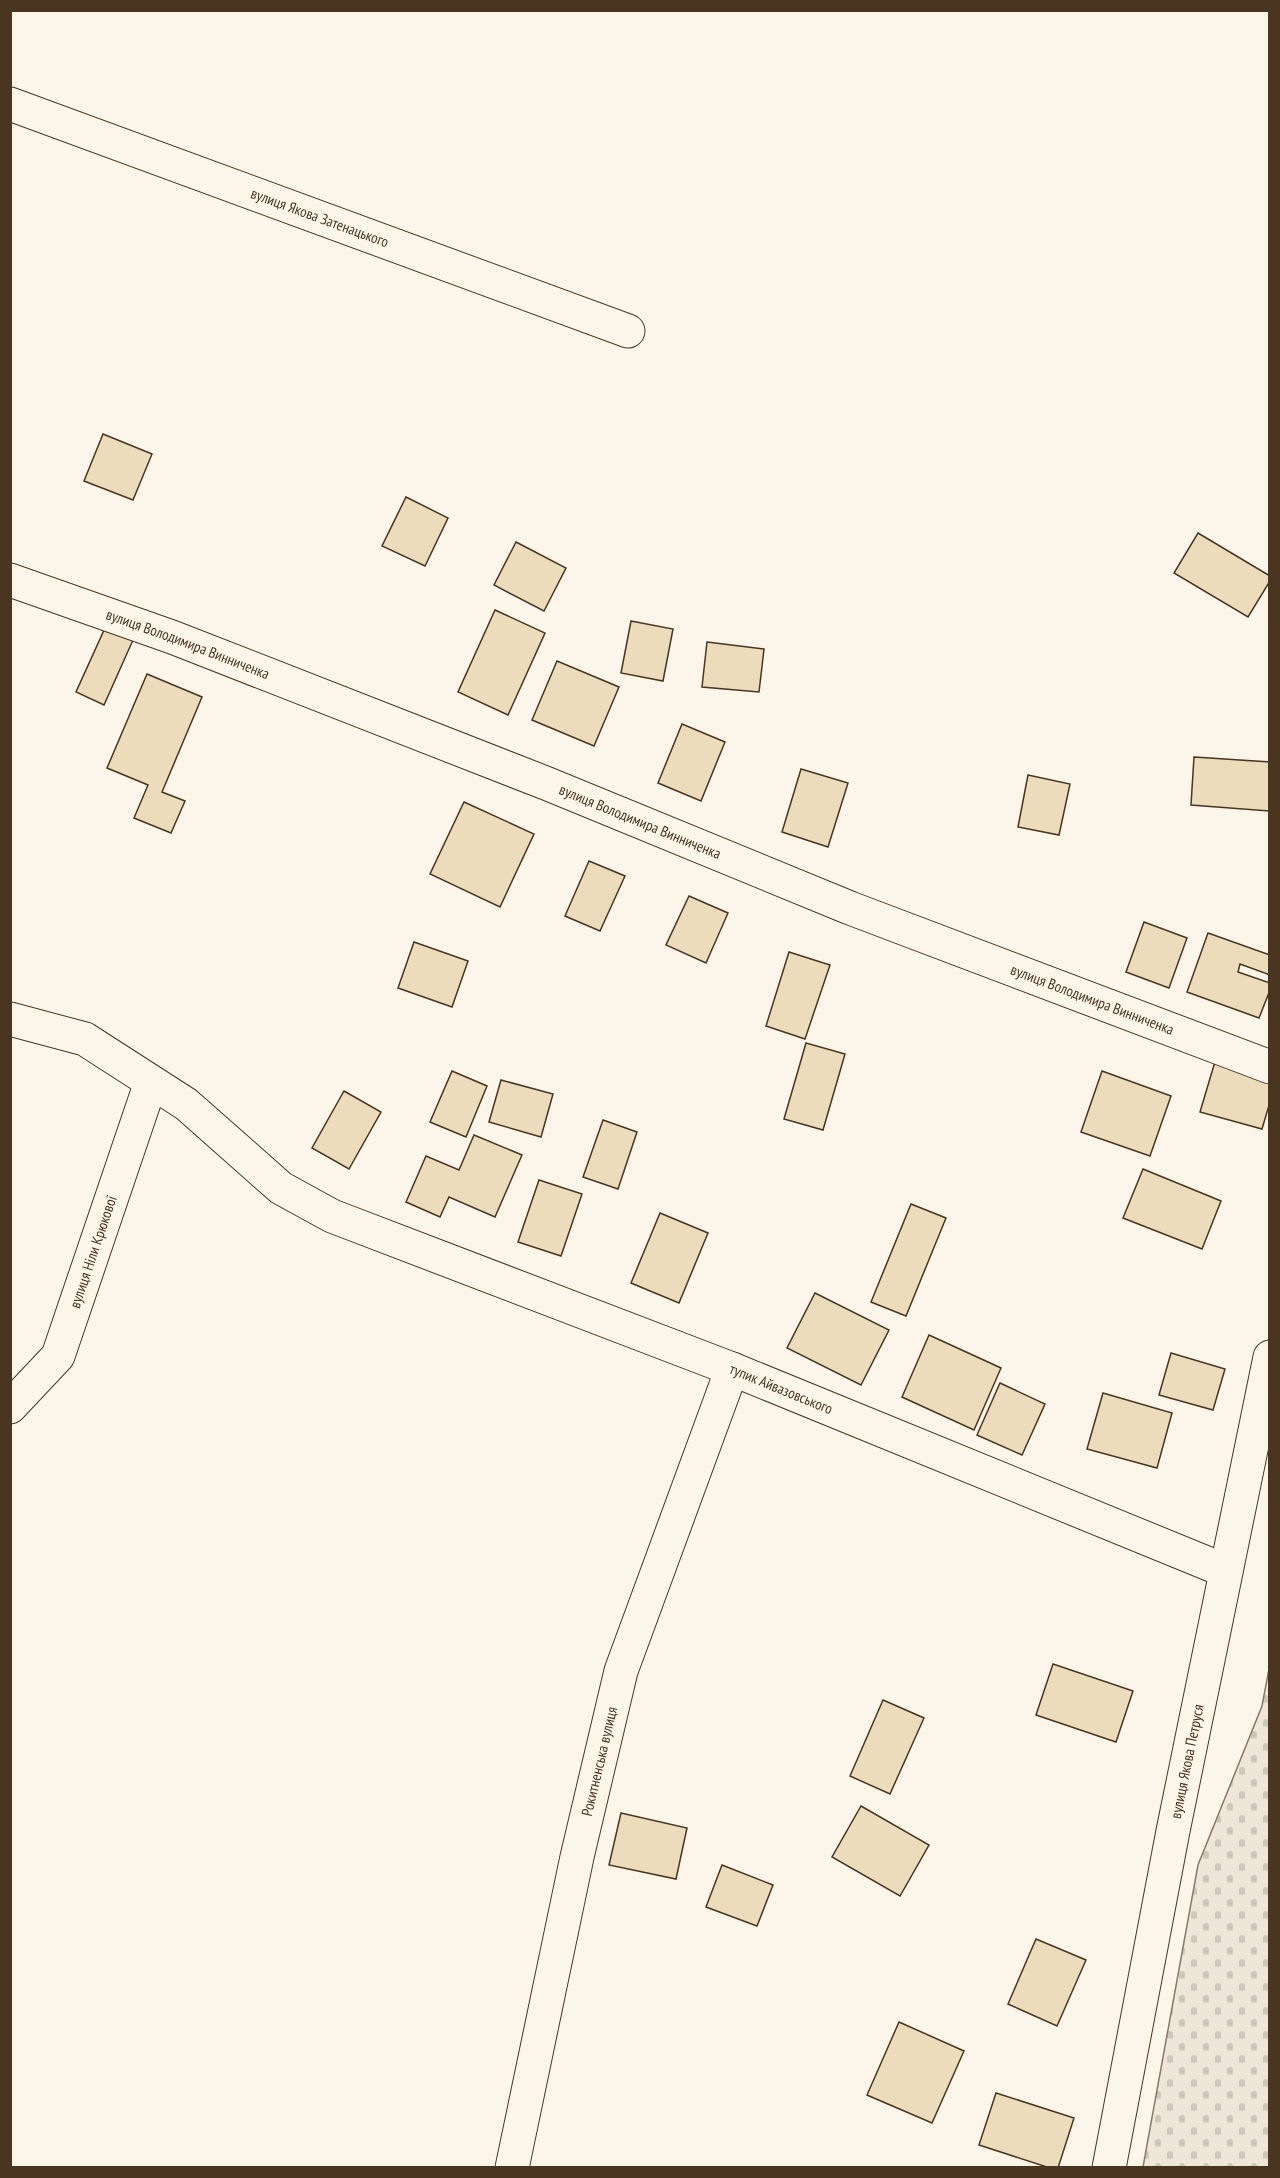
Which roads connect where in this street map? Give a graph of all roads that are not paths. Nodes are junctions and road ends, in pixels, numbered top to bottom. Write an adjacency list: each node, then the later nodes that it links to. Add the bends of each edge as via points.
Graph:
1 (10, 104): 2 (street, вулиця Якова Затенацького)
2 (628, 331)
3 (10, 580): 5 (street, вулиця Володимира Винниченка, via 172,637 548,784 850,908)
4 (10, 1019): 6 (street, тупик Айвазовського, via 85,1040)
5 (1269, 1067)
6 (151, 1082): 8 (street, тупик Айвазовського, via 186,1104 281,1188 332,1216); 9 (street, вулиця Ніли Крюкової, via 58,1356)
7 (1269, 1357): 10 (street, вулиця Якова Петруся)
8 (732, 1369): 10 (street, тупик Айвазовського); 11 (street, Рокитненська вулиця, via 621,1671 577,1857)
9 (10, 1407)
10 (1226, 1571): 12 (street, вулиця Якова Петруся)
11 (512, 2168)
12 (1109, 2168)

